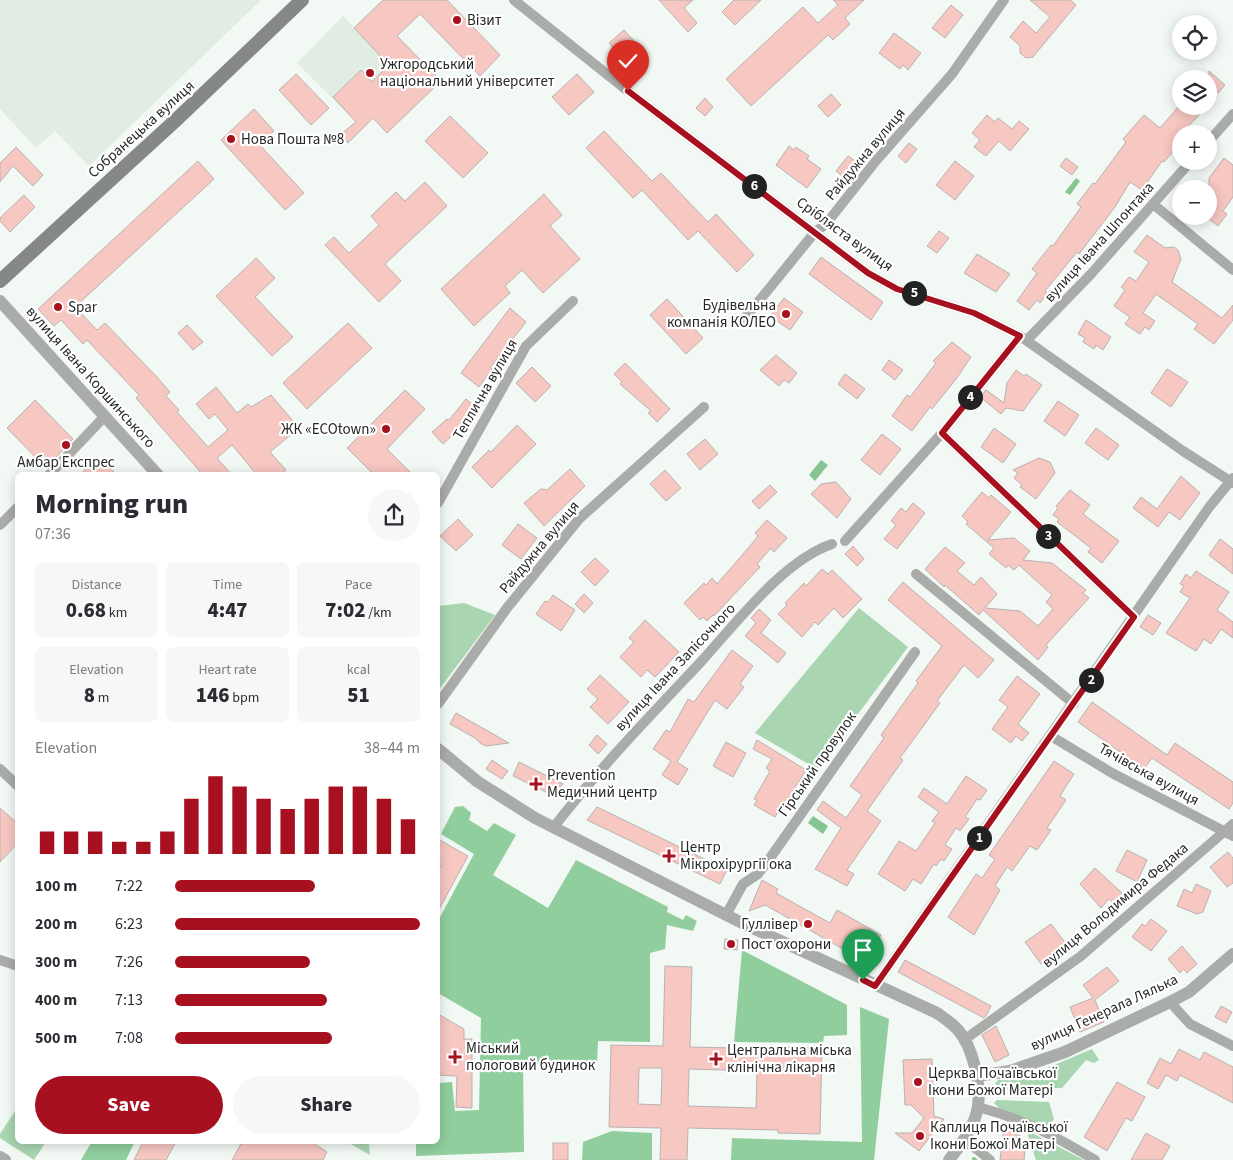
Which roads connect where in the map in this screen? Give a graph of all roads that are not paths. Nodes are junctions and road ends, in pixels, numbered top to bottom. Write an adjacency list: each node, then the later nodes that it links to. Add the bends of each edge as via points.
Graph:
1 (302, 0): 10 (main road, Собранецька вулиця)
2 (514, 0): 8 (street, Срібляста вулиця)
3 (1004, 0): 8 (street, Райдужна вулиця, via 952,74 826,224)
4 (1233, 114): 5 (street)
5 (1217, 132)
6 (1183, 170): 7 (street, вулиця Івана Шпонтака)
7 (1153, 204): 9 (street); 14 (street, вулиця Івана Шпонтака, via 1053,316)
8 (815, 232): 13 (street, Райдужна вулиця); 14 (street, Срібляста вулиця, via 886,284 974,313)
9 (1233, 270)
10 (0, 281)
11 (0, 300): 16 (street, вулиця Івана Коршинського)
12 (573, 302): 21 (street, Теплична вулиця, via 526,346)
13 (742, 322)
14 (1024, 338): 17 (street); 20 (street, Срібляста вулиця, via 1183,451)
15 (704, 407): 29 (street, Райдужна вулиця, via 580,519 507,608)
16 (105, 416): 18 (street); 19 (street, вулиця Івана Коршинського)
17 (942, 433): 24 (street); 27 (street)
18 (51, 472)
19 (155, 472)
20 (1232, 481): 27 (street, via 1210,506)
21 (440, 499)
22 (15, 510): 23 (street)
23 (0, 525)
24 (845, 541)
25 (832, 544): 35 (street, вулиця Івана Запісочного, via 807,555 772,585 590,781)
26 (916, 574): 30 (street)
27 (1134, 617): 30 (street)
28 (915, 652): 37 (street, Гірський провулок, via 768,861 758,874 743,884)
29 (440, 701)
30 (1074, 704): 31 (street)
31 (1052, 736): 36 (street, Тячівська вулиця, via 1112,773); 41 (street)
32 (440, 751): 35 (street, via 484,787)
33 (0, 769): 34 (street)
34 (15, 783)
35 (553, 828): 37 (street)
36 (1230, 830): 43 (street, вулиця Володимира Федака, via 1081,956)
37 (726, 915): 41 (street)
38 (1233, 954): 42 (street, вулиця Генерала Лялька, via 1189,992)
39 (0, 960): 40 (street)
40 (15, 965)
41 (875, 986): 43 (street, via 937,1013 960,1031)
42 (1170, 1002): 44 (street, via 1190,1024); 45 (street, вулиця Генерала Лялька, via 1065,1052 1010,1071)
43 (964, 1040): 45 (street)
44 (1233, 1046)
45 (977, 1076): 46 (street)
46 (978, 1107): 47 (street); 52 (street, via 1010,1115 1044,1130)
47 (964, 1142): 50 (street); 51 (street)
48 (0, 1157): 49 (street)
49 (5, 1160)
50 (948, 1160)
51 (990, 1160)
52 (1095, 1160)

